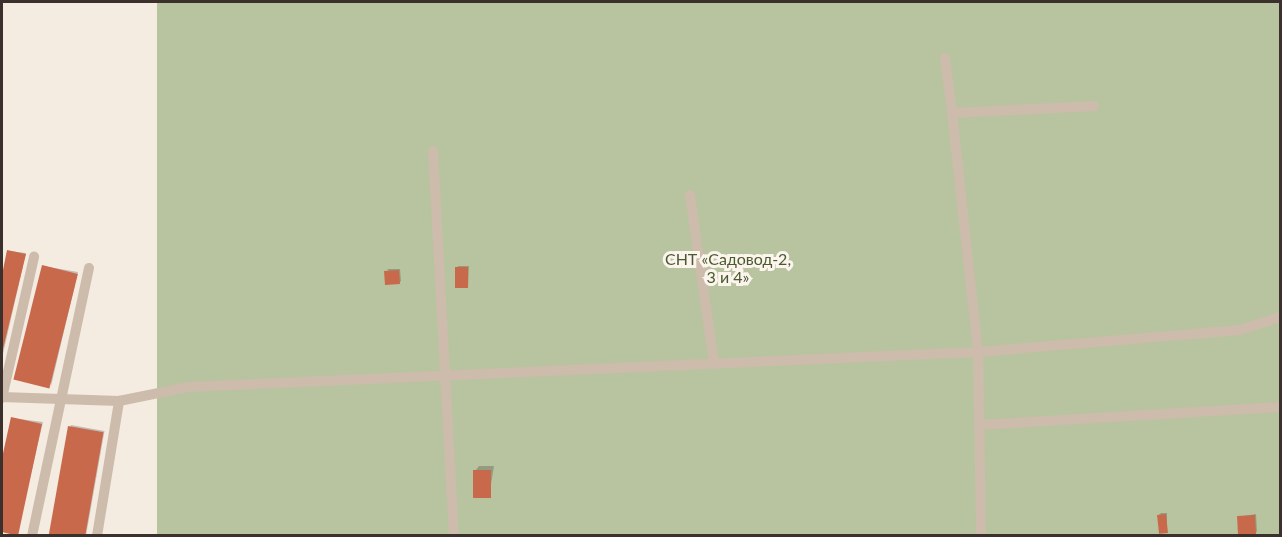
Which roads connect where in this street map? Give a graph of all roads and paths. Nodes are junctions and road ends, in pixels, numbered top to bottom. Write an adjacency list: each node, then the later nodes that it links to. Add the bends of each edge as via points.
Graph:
1 (945, 58): 3 (lane)
2 (1094, 106): 3 (lane)
3 (952, 113): 9 (lane)
4 (433, 151): 11 (lane)
5 (690, 195): 10 (lane)
6 (34, 258): 12 (lane)
7 (89, 268): 13 (lane)
8 (1281, 317): 9 (lane, via 1240,330)
9 (978, 352): 10 (lane); 16 (lane)
10 (714, 364): 11 (lane)
11 (443, 376): 14 (lane, via 188,387); 19 (lane)
12 (2, 398): 13 (lane)
13 (58, 401): 14 (lane); 17 (lane)
14 (119, 401): 18 (lane)
15 (1281, 407): 16 (lane)
16 (979, 425): 20 (lane)
17 (32, 536)
18 (97, 536)
19 (454, 536)
20 (981, 536)

